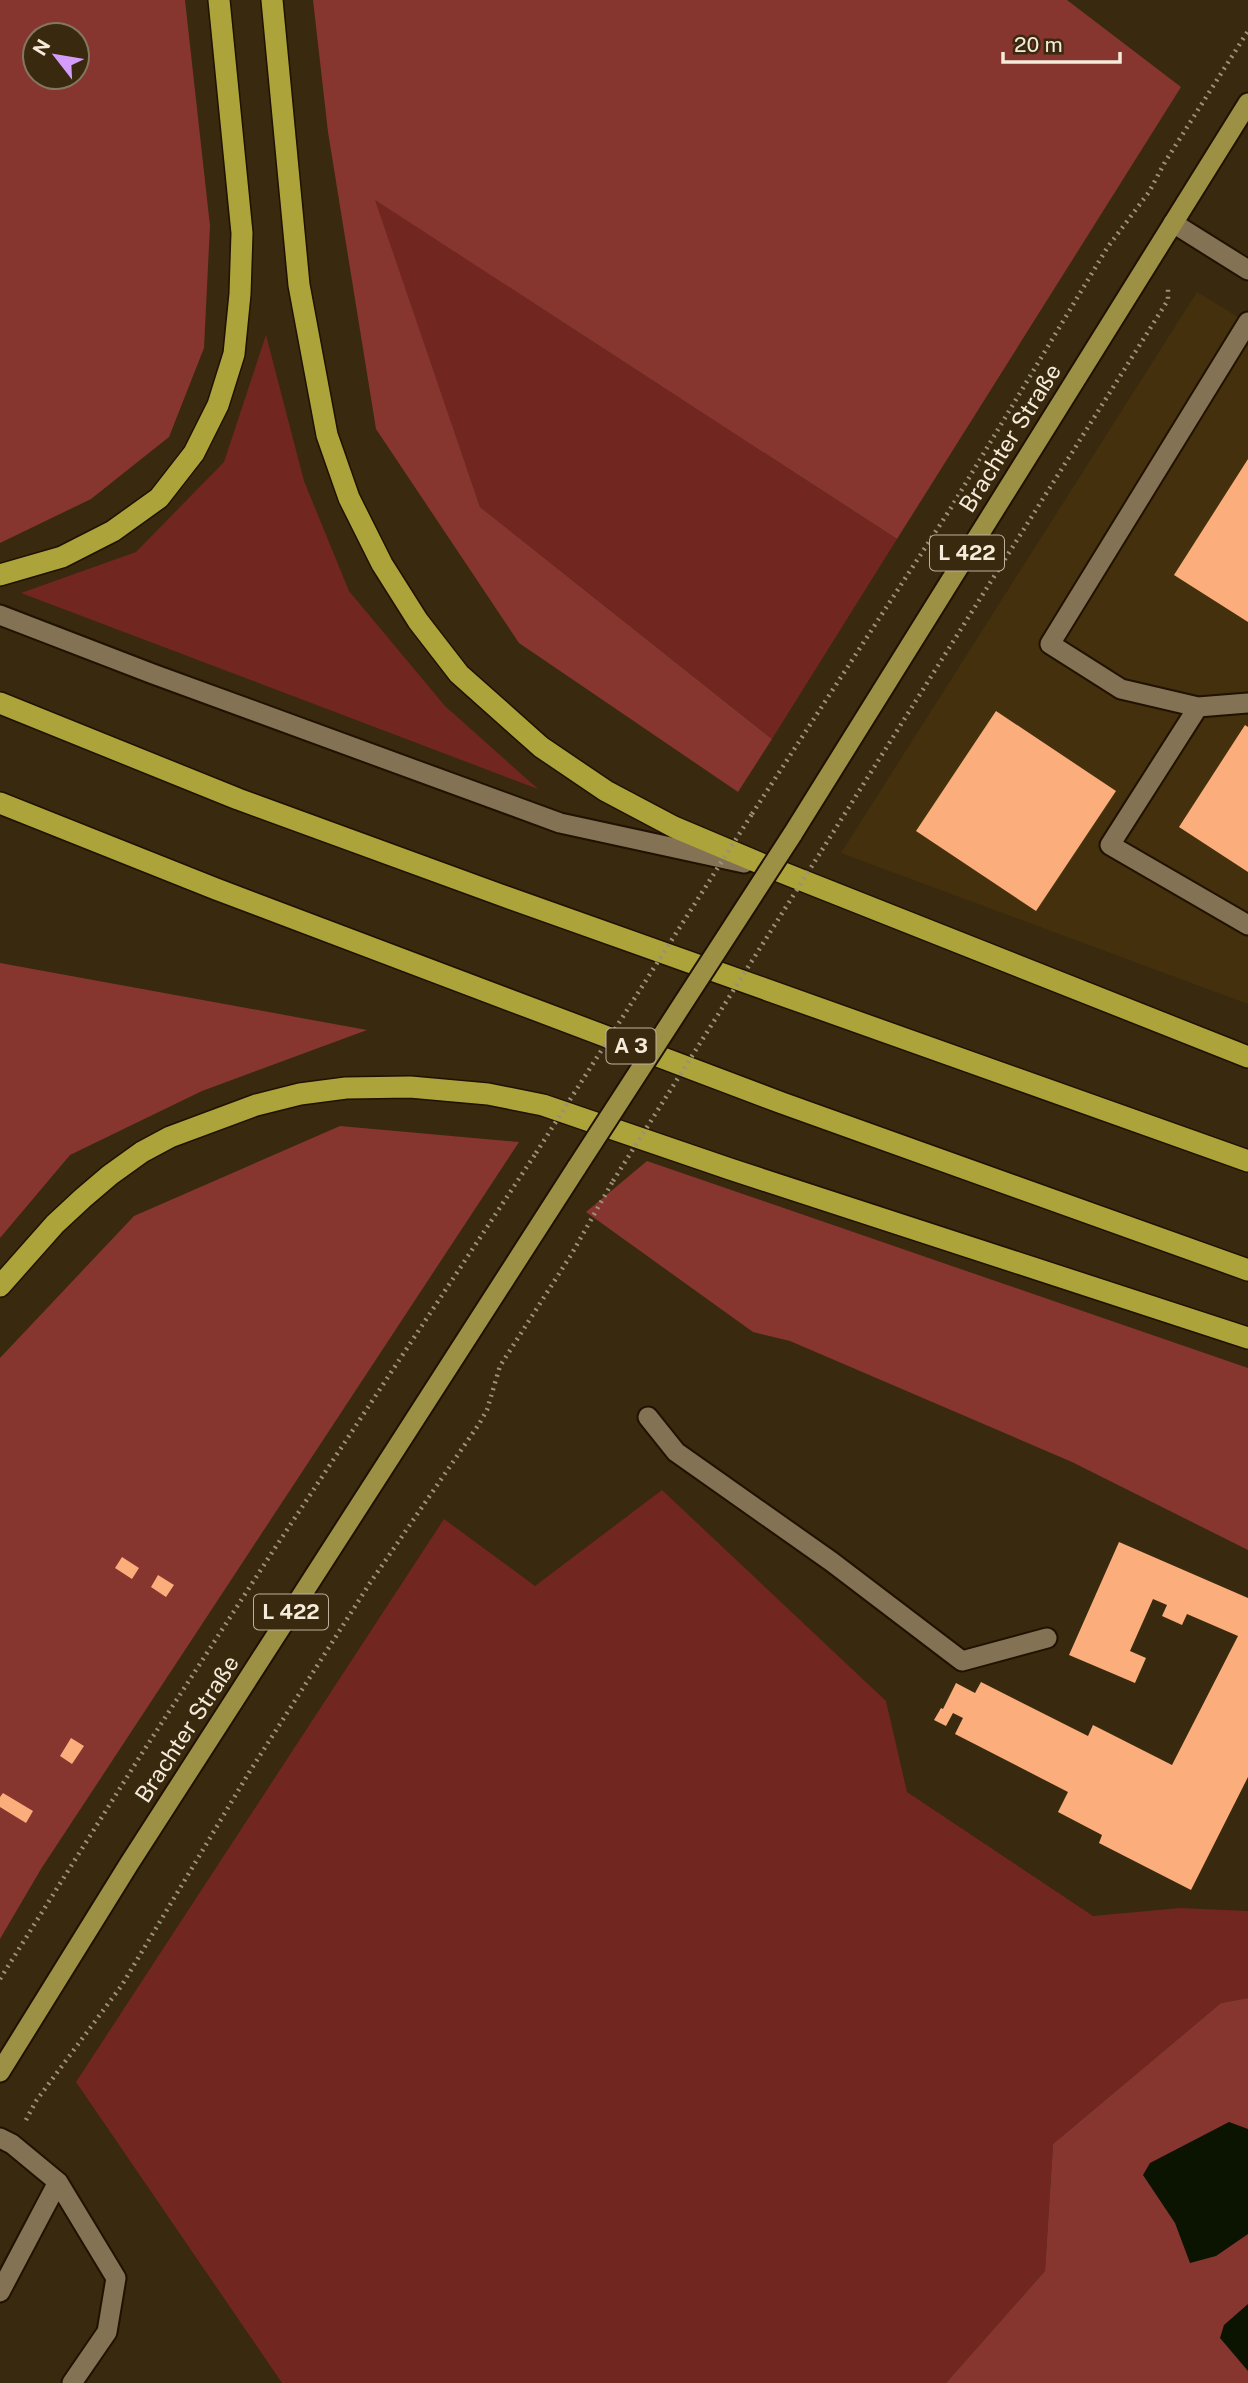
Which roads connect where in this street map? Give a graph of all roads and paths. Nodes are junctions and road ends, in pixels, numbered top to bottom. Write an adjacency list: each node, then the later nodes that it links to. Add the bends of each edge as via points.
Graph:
1 (219, 0): 8 (highway, via 242,233 234,354 218,405 194,453 159,498 113,531 62,557)
2 (272, 0): 15 (highway, via 299,285 327,435 349,498 382,564 459,674 541,747 606,791 674,827)
3 (1248, 31): 24 (path, bridge, via 1149,192 1107,248 949,511 536,1153 265,1562)
4 (1248, 103): 5 (main road, Brachter Straße / L 422)
5 (1173, 223): 6 (lane); 25 (main road, Brachter Straße / L 422, bridge, via 792,835 129,1864)
6 (1248, 270)
7 (1248, 323): 12 (lane, via 1050,644 1121,689)
8 (0, 575)
9 (0, 615): 15 (lane, via 560,823)
10 (0, 702): 18 (highway, via 238,799)
11 (1248, 703): 12 (lane)
12 (1198, 707): 16 (lane, via 1110,845)
13 (0, 803): 19 (highway, A 3, via 782,1103)
14 (822, 850): 26 (path, bridge, via 500,1366 479,1424 250,1771 122,1985)
15 (776, 870): 17 (highway)
16 (1248, 925)
17 (1248, 1057)
18 (1248, 1161)
19 (1248, 1270)
20 (0, 1286): 21 (highway, via 83,1198 170,1137 300,1094 410,1087 542,1105)
21 (1248, 1338)
22 (648, 1418): 23 (lane, via 676,1452 962,1661)
23 (1047, 1638)
24 (0, 1979)
25 (0, 2072)
26 (6, 2141): 27 (lane)
27 (58, 2182): 28 (lane); 29 (lane, via 116,2278 107,2332)
28 (0, 2292)
29 (72, 2383)

